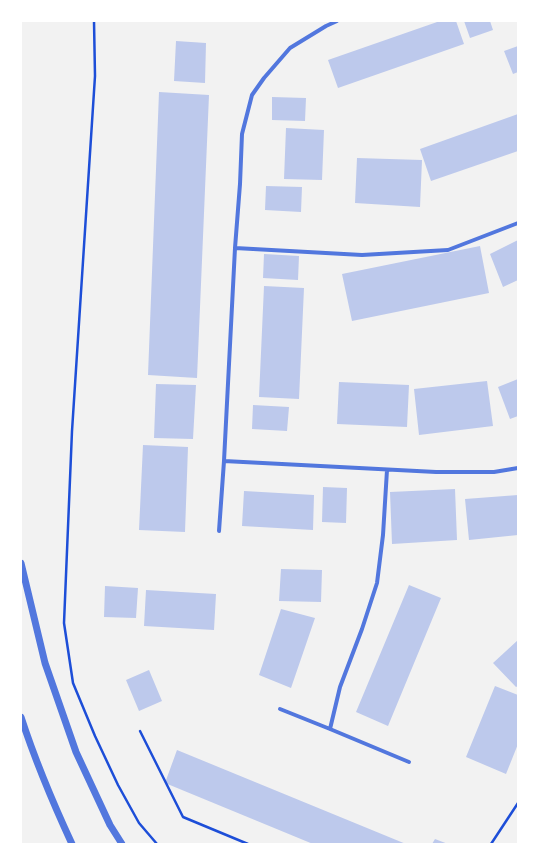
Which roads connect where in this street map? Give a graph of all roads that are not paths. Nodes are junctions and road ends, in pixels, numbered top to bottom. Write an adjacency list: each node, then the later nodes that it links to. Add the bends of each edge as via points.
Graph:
1 (335, 21): 3 (street, via 290,48 252,96 242,134)
2 (518, 223): 3 (street, via 448,250 362,255)
3 (236, 248): 4 (street)
4 (224, 461): 6 (street); 7 (street)
5 (518, 468): 6 (street, via 494,472)
6 (387, 470): 11 (street, via 378,583 340,686)
7 (219, 531)
8 (21, 563): 14 (street, via 45,663 76,752 110,825)
9 (280, 709): 11 (street)
10 (21, 717): 13 (street, via 34,755)
11 (330, 729): 12 (street)
12 (409, 762)
13 (72, 844)
14 (122, 844)

